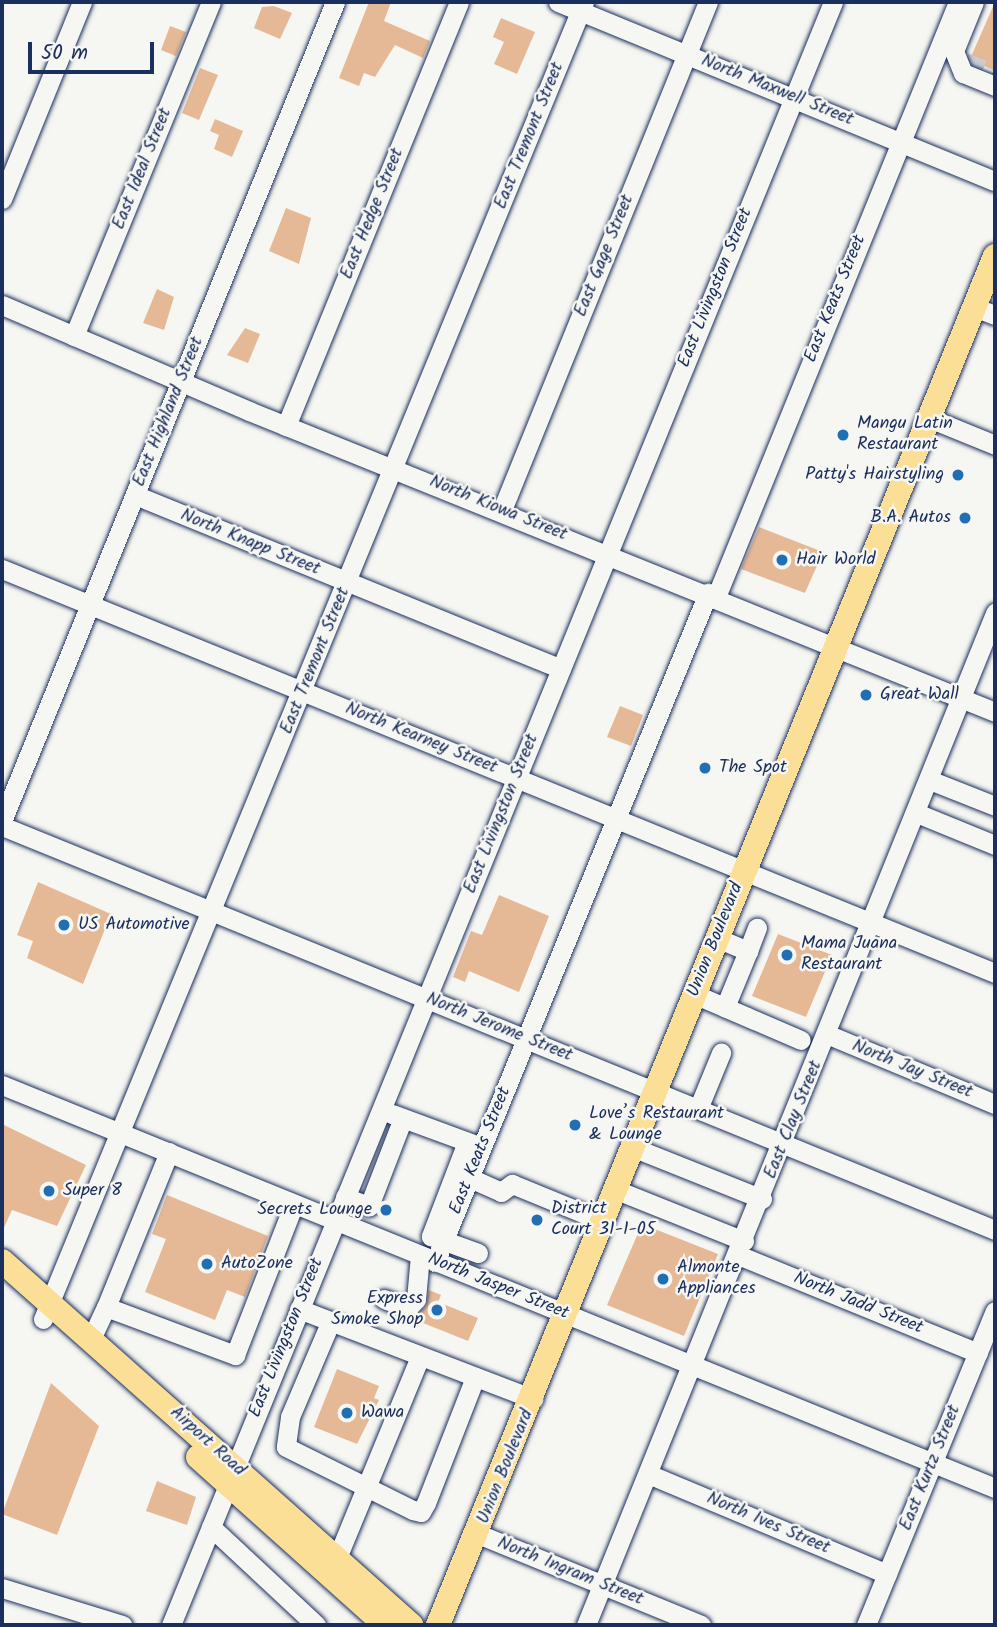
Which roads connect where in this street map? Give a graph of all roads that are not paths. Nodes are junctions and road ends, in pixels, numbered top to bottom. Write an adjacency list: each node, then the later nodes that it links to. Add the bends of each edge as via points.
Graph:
1 (82, 2): 16 (street)
2 (211, 2): 20 (street, East Ideal Street)
3 (335, 2): 21 (street, East Highland Street)
4 (459, 2): 23 (street, East Hedge Street)
5 (558, 2): 10 (street, North Maxwell Street)
6 (708, 2): 11 (street, East Gage Street)
7 (833, 2): 13 (street, East Livingston Street)
8 (958, 2): 14 (street, East Keats Street)
9 (974, 2): 12 (street, via 954,51 963,73)
10 (582, 6): 11 (street, North Maxwell Street); 25 (street, East Tremont Street)
11 (687, 54): 13 (street, North Maxwell Street); 27 (street, East Gage Street)
12 (995, 86)
13 (793, 98): 14 (street, North Maxwell Street); 28 (street, East Livingston Street)
14 (900, 141): 15 (street, North Maxwell Street); 31 (street, East Keats Street)
15 (995, 181)
16 (2, 199)
17 (995, 256): 19 (main road, Union Boulevard)
18 (2, 305): 20 (street, North Kiowa Street)
19 (985, 311): 22 (main road, Union Boulevard)
20 (74, 336): 21 (street, North Kiowa Street)
21 (181, 382): 23 (street, North Kiowa Street); 26 (street, East Highland Street)
22 (929, 418): 24 (street); 34 (main road, Union Boulevard)
23 (286, 426): 25 (street, North Kiowa Street)
24 (995, 445)
25 (393, 468): 27 (street, North Kiowa Street); 30 (street, East Tremont Street)
26 (135, 495): 30 (street, North Knapp Street); 32 (street, East Highland Street)
27 (502, 510): 28 (street, North Kiowa Street)
28 (608, 553): 31 (street, North Kiowa Street); 35 (street, East Livingston Street)
29 (2, 569): 32 (street, North Kearney Street)
30 (347, 582): 35 (street, North Knapp Street); 36 (street, East Tremont Street)
31 (712, 595): 34 (street, North Kiowa Street); 43 (street, East Keats Street)
32 (89, 605): 36 (street, North Kearney Street); 44 (street, East Highland Street)
33 (995, 613): 37 (street, East Clay Street)
34 (836, 646): 37 (street, North Kiowa Street); 46 (main road, Union Boulevard)
35 (561, 668): 39 (street, East Livingston Street)
36 (304, 692): 39 (street, North Kearney Street); 47 (street, East Tremont Street)
37 (963, 698): 38 (street, North Kiowa Street); 40 (street, East Clay Street)
38 (995, 712)
39 (517, 778): 43 (street, North Kearney Street); 54 (street, East Livingston Street)
40 (932, 781): 41 (street); 42 (street, East Clay Street)
41 (995, 806)
42 (919, 814): 45 (street); 48 (street, East Clay Street)
43 (617, 819): 46 (street, North Kearney Street); 57 (street, East Keats Street)
44 (2, 823): 47 (street, North Jerome Street)
45 (995, 845)
46 (744, 871): 48 (street, North Kearney Street); 50 (main road, Union Boulevard)
47 (214, 912): 54 (street, North Jerome Street); 66 (street, East Tremont Street)
48 (874, 924): 52 (street, North Kearney Street); 56 (street, East Clay Street)
49 (757, 928): 51 (street)
50 (717, 938): 51 (street); 53 (main road, Union Boulevard)
51 (748, 951): 55 (street)
52 (995, 973)
53 (694, 994): 55 (street); 61 (main road, Union Boulevard)
54 (427, 998): 57 (street, North Jerome Street); 64 (street, East Livingston Street)
55 (725, 1007): 58 (street)
56 (828, 1035): 62 (street, North Jay Street); 67 (street, East Clay Street)
57 (526, 1039): 61 (street, North Jerome Street); 68 (street, East Keats Street)
58 (801, 1040)
59 (721, 1053): 63 (street)
60 (2, 1085): 66 (street, North Jasper Street)
61 (654, 1091): 63 (street, North Jerome Street); 69 (main road, Union Boulevard)
62 (995, 1104)
63 (698, 1109): 67 (street, North Jerome Street)
64 (381, 1110): 65 (street); 73 (street, East Livingston Street)
65 (403, 1118): 68 (street); 73 (street, via 369,1206)
66 (123, 1132): 70 (street, North Jasper Street); 89 (street, East Tremont Street)
67 (784, 1144): 74 (street, East Clay Street); 78 (street, North Jerome Street)
68 (475, 1145): 71 (street, East Keats Street); 79 (street, via 431,1236)
69 (632, 1147): 72 (main road, Union Boulevard); 74 (street)
70 (169, 1152): 75 (street, North Jasper Street); 86 (street)
71 (470, 1178): 76 (street, via 501,1192 512,1184); 79 (street, East Keats Street)
72 (614, 1189): 76 (main road, Union Boulevard); 80 (street, North Jadd Street)
73 (345, 1198): 77 (street, East Livingston Street)
74 (762, 1199): 80 (street, East Clay Street)
75 (294, 1204): 77 (street, North Jasper Street); 86 (street, via 235,1355)
76 (602, 1221): 90 (main road, Union Boulevard)
77 (335, 1222): 82 (street, North Jasper Street); 87 (street, East Livingston Street)
78 (995, 1230)
79 (444, 1241): 81 (street); 82 (street, East Keats Street)
80 (741, 1248): 93 (street, North Jadd Street); 95 (street, East Clay Street)
81 (478, 1254)
82 (428, 1259): 85 (street, East Keats Street, via 416,1299 408,1308); 90 (street, North Jasper Street)
83 (2, 1261): 89 (main road, Airport Road)
84 (2, 1282): 89 (main road, Airport Road)
85 (384, 1299)
86 (106, 1307): 92 (street)
87 (299, 1309): 91 (street); 100 (street, East Livingston Street)
88 (995, 1311): 93 (street, East Kurtz Street)
89 (47, 1312): 92 (main road, Airport Road); 100 (main road, Airport Road)
90 (565, 1314): 95 (street, North Jasper Street); 97 (main road, Union Boulevard)
91 (330, 1323): 94 (street); 102 (street, via 290,1418 286,1447)
92 (90, 1339): 100 (main road, Airport Road)
93 (978, 1353): 98 (street, East Kurtz Street)
94 (420, 1357): 96 (street); 102 (street)
95 (693, 1365): 98 (street, North Jasper Street); 99 (street, East Clay Street)
96 (475, 1377): 97 (street); 102 (street, via 421,1512)
97 (533, 1399): 104 (main road, Union Boulevard)
98 (933, 1462): 101 (street, North Jasper Street); 106 (street, East Kurtz Street)
99 (648, 1474): 106 (street, North Ives Street); 107 (street, East Clay Street)
100 (231, 1475): 103 (street, East Livingston Street); 105 (main road, Airport Road); 112 (main road, Airport Road)
101 (995, 1488)
102 (368, 1490): 105 (street)
103 (211, 1527): 110 (street, East Livingston Street); 111 (street)
104 (478, 1534): 107 (street, North Ingram Street); 114 (main road, Union Boulevard)
105 (337, 1558): 113 (main road, Airport Road)
106 (887, 1574): 117 (street, East Kurtz Street)
107 (602, 1585): 115 (street, East Clay Street); 116 (street, North Ingram Street)
108 (2, 1588): 109 (street)
109 (122, 1625)
110 (171, 1625)
111 (316, 1625)
112 (385, 1625)
113 (411, 1625)
114 (438, 1625)
115 (586, 1625)
116 (701, 1625)
117 (866, 1625)

